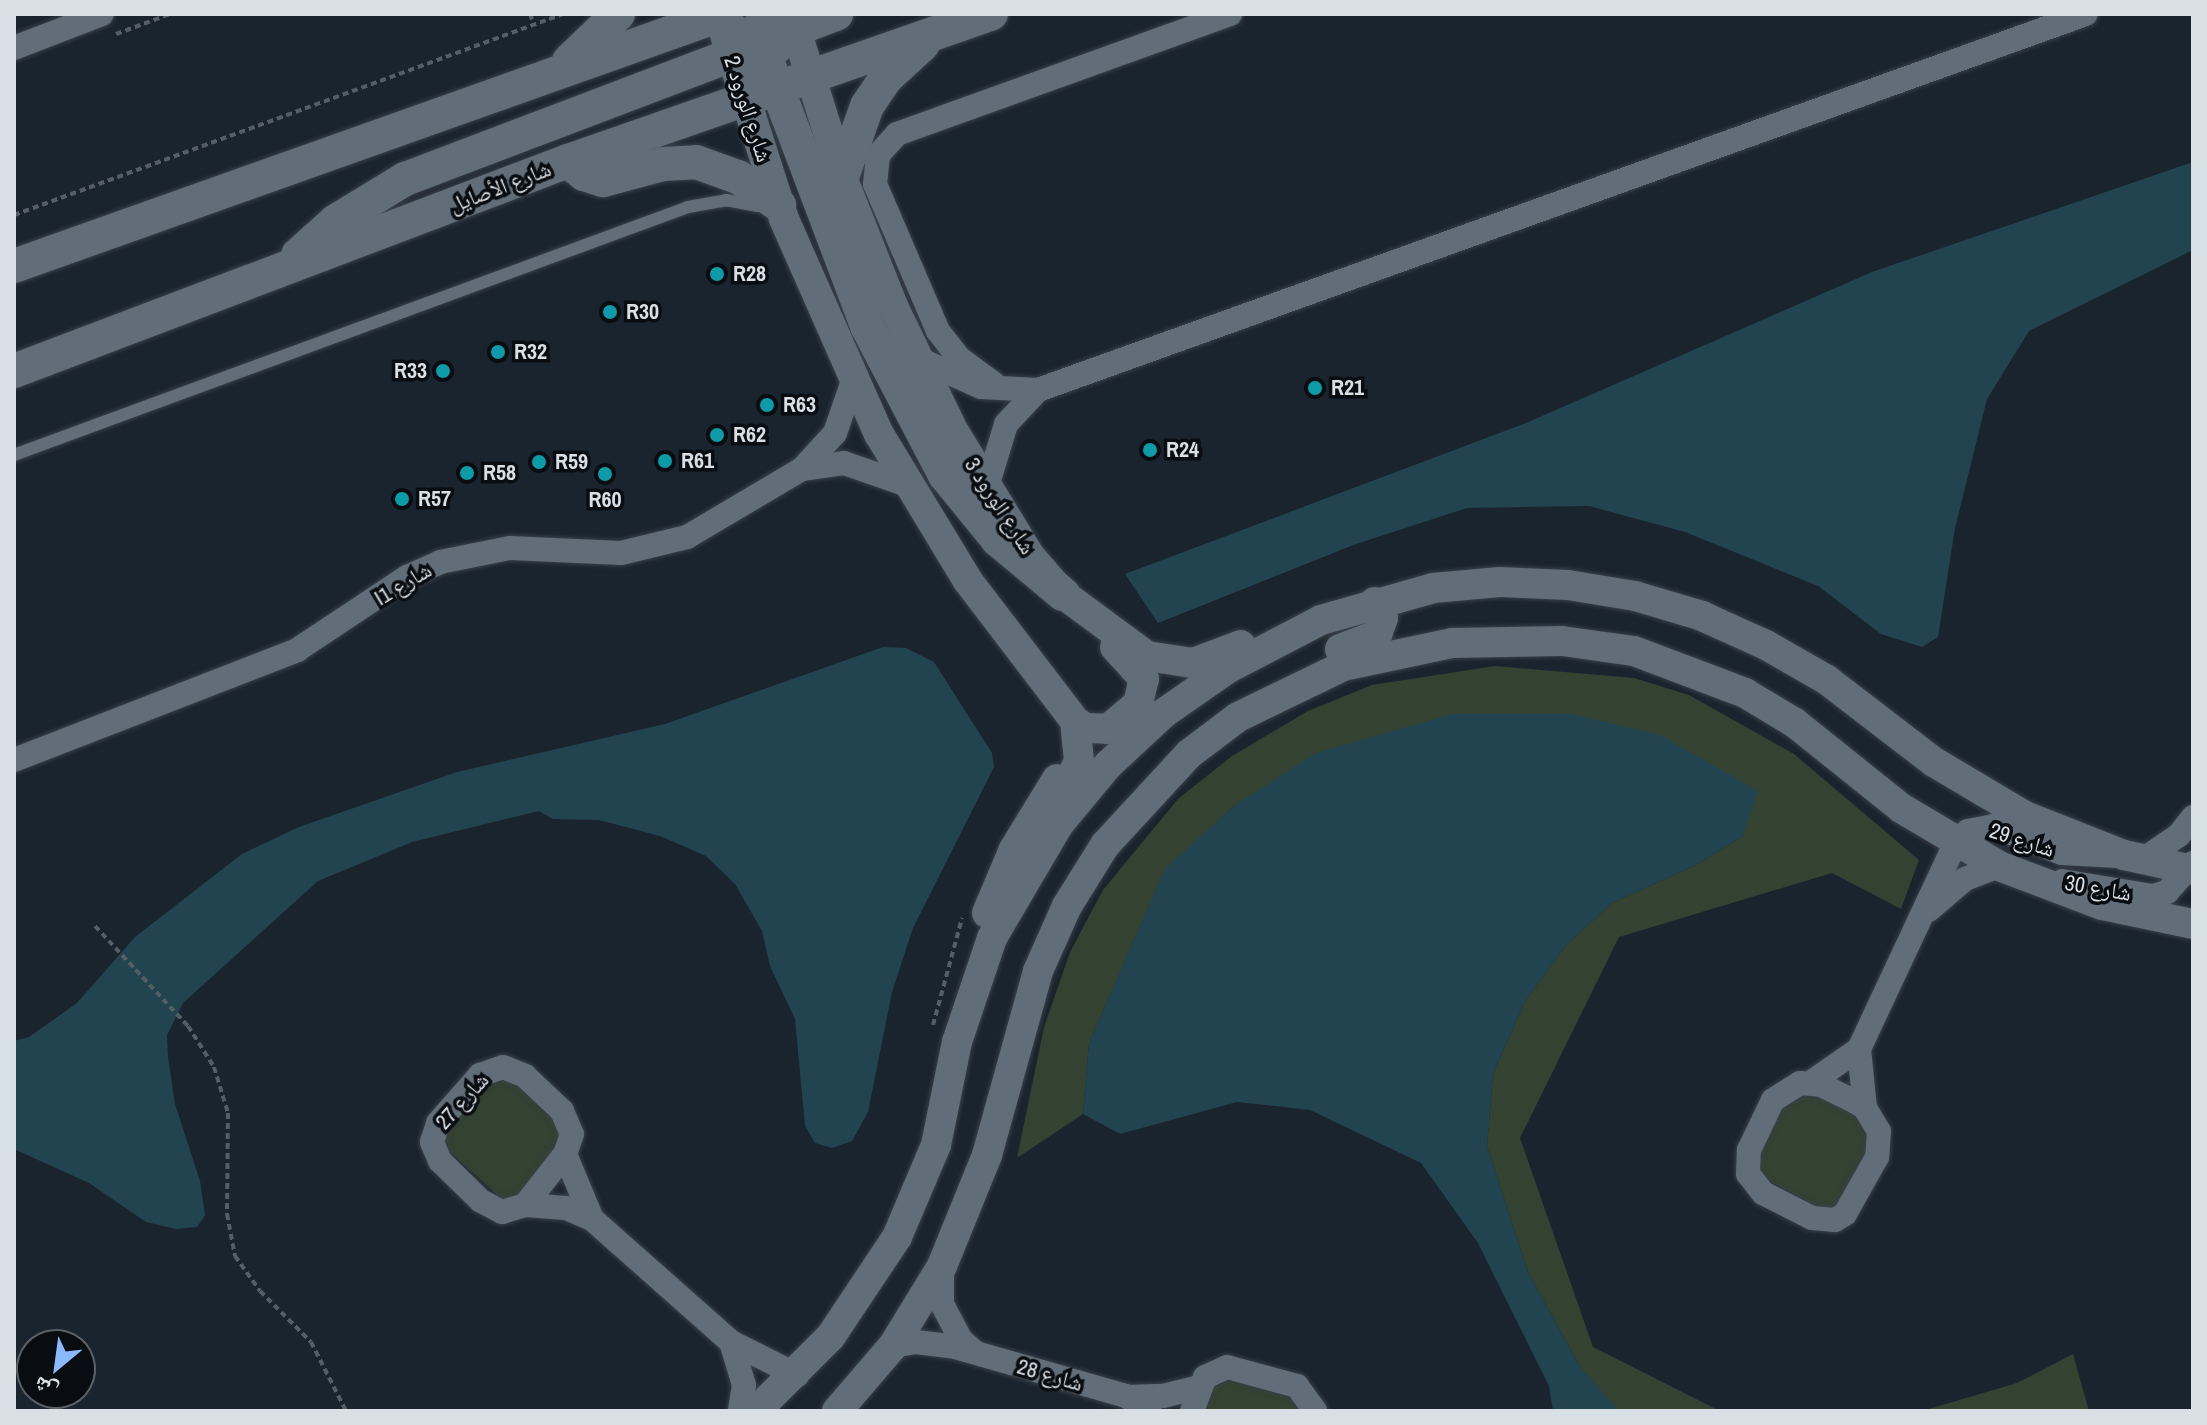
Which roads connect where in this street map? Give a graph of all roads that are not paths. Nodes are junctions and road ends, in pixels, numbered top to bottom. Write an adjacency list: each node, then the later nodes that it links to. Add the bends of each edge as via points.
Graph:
1 (102, 14): 10 (street)
2 (618, 14): 11 (main road)
3 (836, 14): 8 (main road)
4 (991, 14): 9 (main road, شارع الأصايل)
5 (1230, 14): 23 (street, via 897,134 878,155 875,184 938,331 970,368)
6 (2086, 14): 24 (street)
7 (720, 15): 8 (main road); 11 (main road)
8 (766, 33): 12 (main road); 13 (main road); 14 (main road); 19 (main road, via 405,179 336,221)
9 (937, 33): 12 (main road, شارع الأصايل); 16 (main road, via 894,70 867,106)
10 (14, 48)
11 (559, 71): 18 (main road)
12 (812, 77): 13 (main road, شارع الأصايل); 16 (street)
13 (777, 88): 14 (main road, شارع الأصايل); 29 (main road, via 845,275 917,427 970,509 1029,569)
14 (745, 99): 15 (main road, شارع الأصايل); 17 (street, شارع الورود 2)
15 (568, 161): 17 (main road, via 603,180 663,164 696,162 738,177); 19 (main road, شارع الأصايل)
16 (842, 177): 20 (street, شارع الورود 3)
17 (782, 212): 22 (street); 25 (lane, via 736,201 688,207)
18 (14, 266)
19 (283, 269): 21 (main road, شارع الأصايل)
20 (919, 359): 23 (street, via 965,383); 28 (street, شارع الورود 3)
21 (14, 371)
22 (853, 381): 26 (street, I1 شارع, via 835,433); 27 (street)
23 (1009, 390): 24 (street)
24 (1038, 390): 28 (street, via 1006,424)
25 (14, 455)
26 (802, 469): 27 (street, I1 شارع, via 844,463); 34 (street, I1 شارع, via 718,522 655,548 621,553 510,548 440,562 407,577 297,650)
27 (907, 485): 33 (street, via 968,581)
28 (986, 490): 29 (street, شارع الورود 3)
29 (1063, 594): 31 (street, شارع الورود 3, via 1126,645 1170,662 1193,663); 33 (street, via 1144,679 1138,704 1120,724 1097,731)
30 (1375, 602): 31 (street); 32 (street, via 1383,618 1377,635 1317,662); 37 (street, via 1433,588 1555,584 1635,596 1702,616 1827,680 1979,791 2025,816)
31 (1294, 633): 43 (street, via 1214,677 1164,713 1108,765 1059,824 1017,888)
32 (1292, 687): 36 (street, via 1343,666 1452,643 1562,641 1634,651 1745,693 1795,723 1901,808); 50 (street, via 1226,727 1144,797 1105,845 1067,906 1038,971 987,1155)
33 (1069, 712): 43 (street, via 1057,779 992,895)
34 (14, 760)
35 (2193, 817): 37 (street, شارع 30, via 2163,849)
36 (1956, 842): 37 (street, شارع 29, via 1980,826 1993,826 2062,853); 38 (street); 41 (street, شارع 29)
37 (2134, 857): 39 (street)
38 (1999, 866): 40 (street); 41 (street, شارع 29, via 1950,888)
39 (2192, 868): 40 (street, شارع 30, via 2167,892 2153,896 2077,882)
40 (2036, 882): 42 (street, via 2102,905)
41 (1925, 915): 44 (street, شارع 29)
42 (2193, 924)
43 (972, 989): 54 (street, via 936,1145 919,1192 871,1280)
44 (1859, 1049): 45 (street, شارع 29); 46 (street, شارع 29)
45 (1810, 1083): 46 (street); 46 (street, شارع 29, via 1789,1087 1773,1100 1746,1161 1754,1185 1812,1218 1824,1222 1845,1214 1877,1157 1879,1131)
46 (1865, 1108)
47 (565, 1154): 48 (street); 48 (street, شارع 27, via 569,1121 515,1069 480,1075 438,1123 434,1152 481,1201 502,1212); 49 (street, شارع 27)
48 (525, 1205): 49 (street, شارع 27, via 566,1208)
49 (592, 1219): 51 (street, شارع 27)
50 (942, 1266): 52 (street); 53 (street, via 942,1304 961,1340)
51 (731, 1342): 54 (street, شارع 27); 57 (street, via 744,1385)
52 (893, 1346): 53 (street, شارع 28, via 936,1342); 60 (street)
53 (975, 1352): 56 (street, شارع 28)
54 (806, 1365): 58 (street); 59 (street, via 806,1384)
55 (1199, 1387): 56 (street, شارع 28, via 1163,1396); 62 (street); 63 (street, شارع 28, via 1215,1369 1238,1369 1297,1386)
56 (1126, 1396): 61 (street, شارع 28)
57 (740, 1411)
58 (756, 1411)
59 (786, 1411)
60 (837, 1411)
61 (1150, 1411)
62 (1192, 1411)
63 (1315, 1411)

